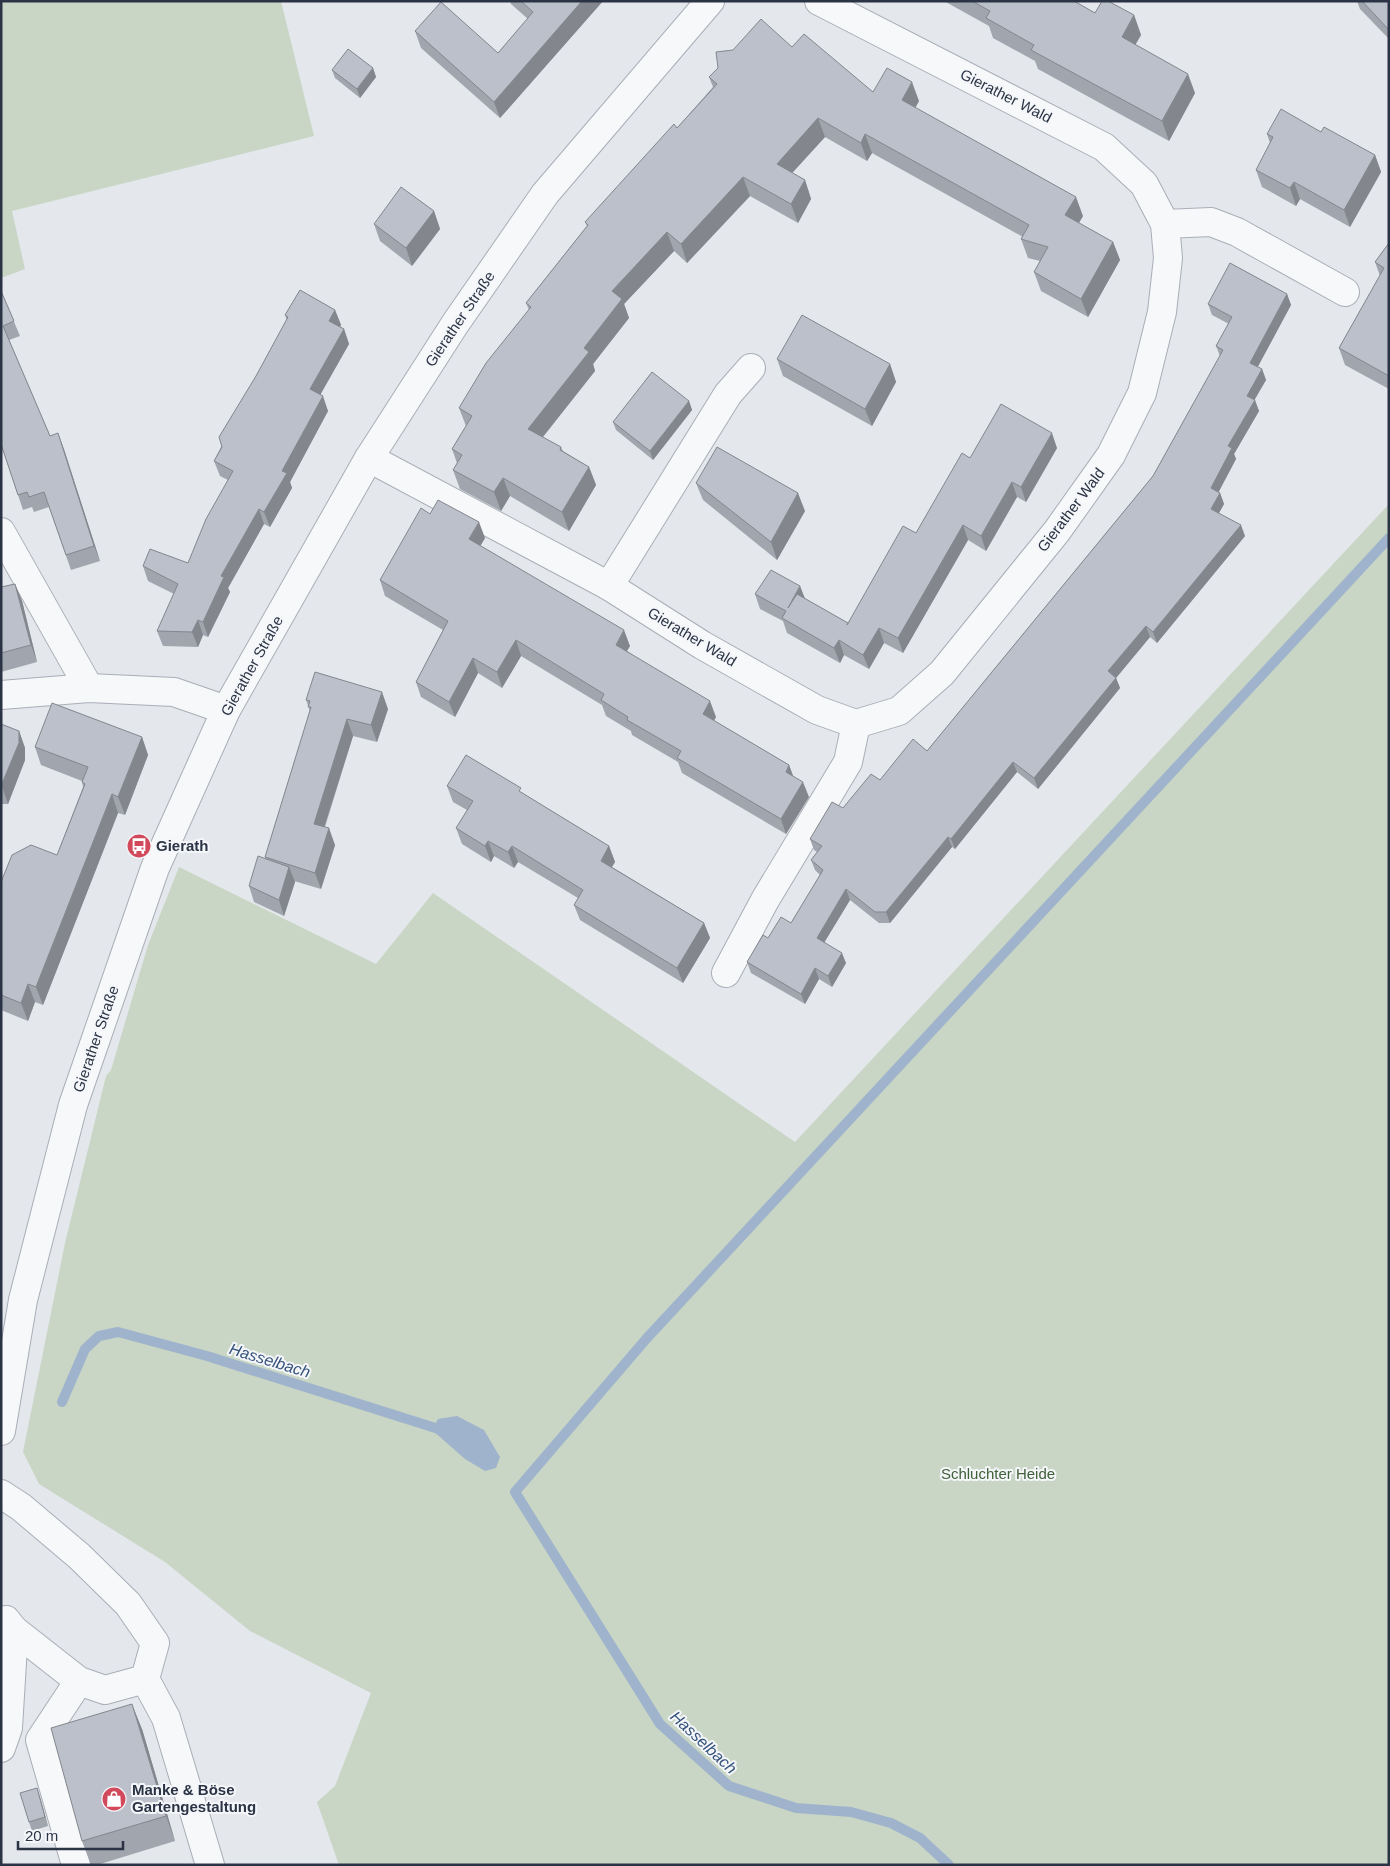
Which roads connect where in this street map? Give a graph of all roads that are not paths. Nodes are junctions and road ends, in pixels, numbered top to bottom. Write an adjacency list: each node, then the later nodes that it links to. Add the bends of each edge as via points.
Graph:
1 (710, 1): 6 (street, Gierather Straße, via 545,194 455,324)
2 (819, 1): 3 (street, Gierather Wald, via 1104,147 1144,184)
3 (1165, 224): 4 (street, via 1211,222 1237,232); 12 (street, Gierather Wald, via 1168,258 1162,312 1142,393 1111,455 1057,531 942,673 899,711)
4 (1345, 292)
5 (751, 368): 8 (street, via 728,394)
6 (369, 458): 8 (street, Gierather Wald); 11 (street, Gierather Straße)
7 (1, 532): 9 (street)
8 (609, 586): 12 (street, Gierather Wald, via 702,645 817,710)
9 (89, 688): 10 (street); 11 (street, via 174,692)
10 (1, 695)
11 (226, 710): 14 (street, Gierather Straße, via 155,868 76,1096)
12 (856, 724): 13 (street, via 848,762)
13 (726, 972)
14 (12, 1299): 15 (street, Gierather Straße)
15 (1, 1431)
16 (1, 1494): 18 (street, via 79,1556 128,1604 156,1644)
17 (8, 1622): 19 (street); 20 (street, via 8,1728)
18 (145, 1678): 19 (street, via 105,1690); 21 (street, via 166,1718)
19 (79, 1681): 22 (street, via 40,1740)
20 (1, 1748)
21 (211, 1864)
22 (76, 1865)

